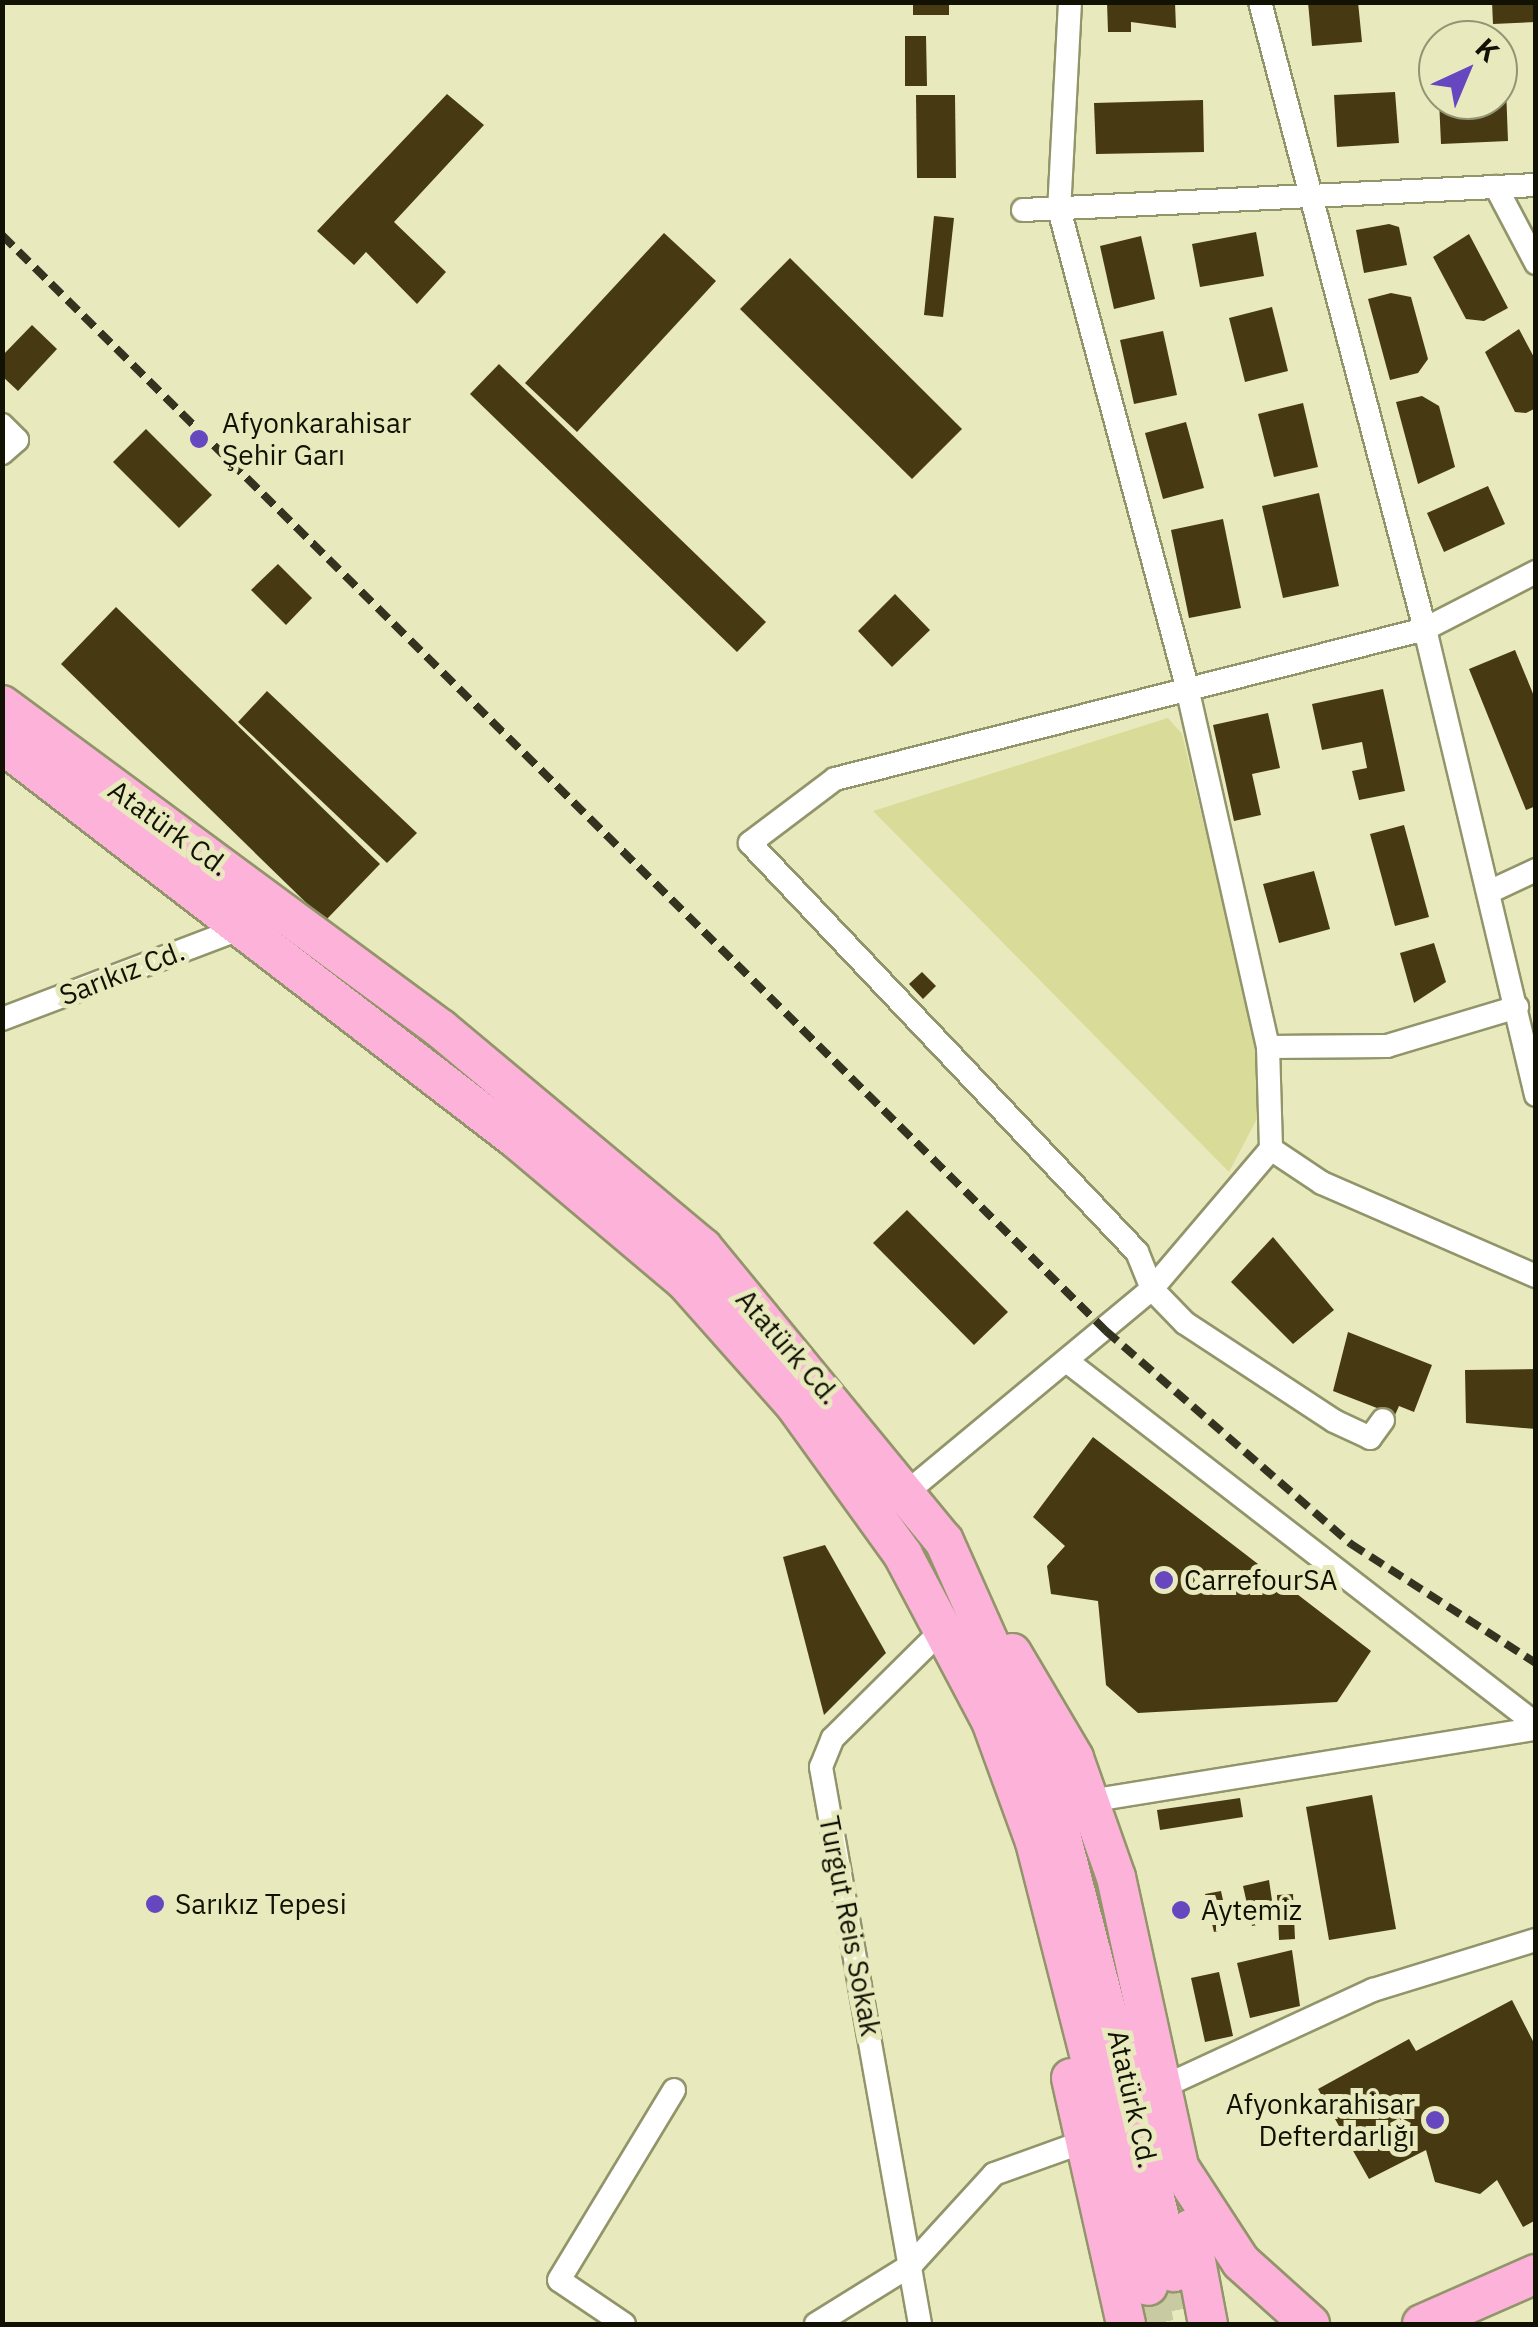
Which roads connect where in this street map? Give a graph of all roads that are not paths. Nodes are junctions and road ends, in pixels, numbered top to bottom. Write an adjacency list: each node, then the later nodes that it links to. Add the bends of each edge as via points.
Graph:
1 (1070, 2): 6 (street)
2 (1260, 2): 5 (street)
3 (1536, 185): 4 (street)
4 (1496, 188): 5 (street); 8 (street)
5 (1311, 196): 6 (street); 12 (street)
6 (1060, 208): 7 (street); 13 (street)
7 (1023, 210)
8 (1536, 263)
9 (2, 425): 10 (street, via 17,440)
10 (2, 453)
11 (1536, 572): 12 (street)
12 (1425, 628): 13 (street); 17 (street)
13 (1186, 683): 21 (street); 25 (street, via 836,779 750,844 1137,1252)
14 (2, 705): 28 (main road, Atatürk Cd., via 441,1029 702,1248)
15 (2, 744): 18 (main road, Atatürk Cd.)
16 (1536, 870): 17 (street)
17 (1491, 891): 19 (street)
18 (242, 928): 20 (street, Sarıkız Cd.); 30 (main road, Atatürk Cd., via 685,1281 795,1405 903,1555)
19 (1517, 1007): 21 (street, via 1387,1046); 22 (street)
20 (2, 1019)
21 (1268, 1047): 23 (street)
22 (1536, 1095)
23 (1272, 1150): 24 (street, via 1322,1183); 25 (street)
24 (1536, 1276)
25 (1152, 1290): 26 (street); 27 (street, via 1185,1323 1334,1421 1370,1438)
26 (1068, 1362): 28 (street); 31 (street)
27 (1383, 1420)
28 (906, 1493): 29 (main road, Atatürk Cd.)
29 (962, 1582): 32 (main road, via 1038,1689); 40 (main road, Atatürk Cd., via 1042,1761)
30 (941, 1631): 36 (main road, via 1040,1905); 38 (street, Turgut Reis Sokak, via 833,1738 821,1767); 40 (main road, Atatürk Cd., via 991,1721 1035,1842)
31 (1536, 1726): 32 (street)
32 (1089, 1801): 34 (main road)
33 (1536, 1940): 34 (street, via 1372,1990)
34 (1167, 2085): 37 (main road)
35 (674, 2090): 42 (street, via 559,2280)
36 (1083, 2142): 38 (street, via 994,2174); 40 (main road)
37 (1179, 2167): 41 (main road); 45 (main road, via 1241,2262)
38 (911, 2265): 43 (street); 44 (street, Turgut Reis Sokak)
39 (1536, 2274): 46 (main road)
40 (1141, 2304)
41 (1202, 2316)
42 (624, 2324)
43 (816, 2324)
44 (920, 2324)
45 (1310, 2324)
46 (1422, 2324)

